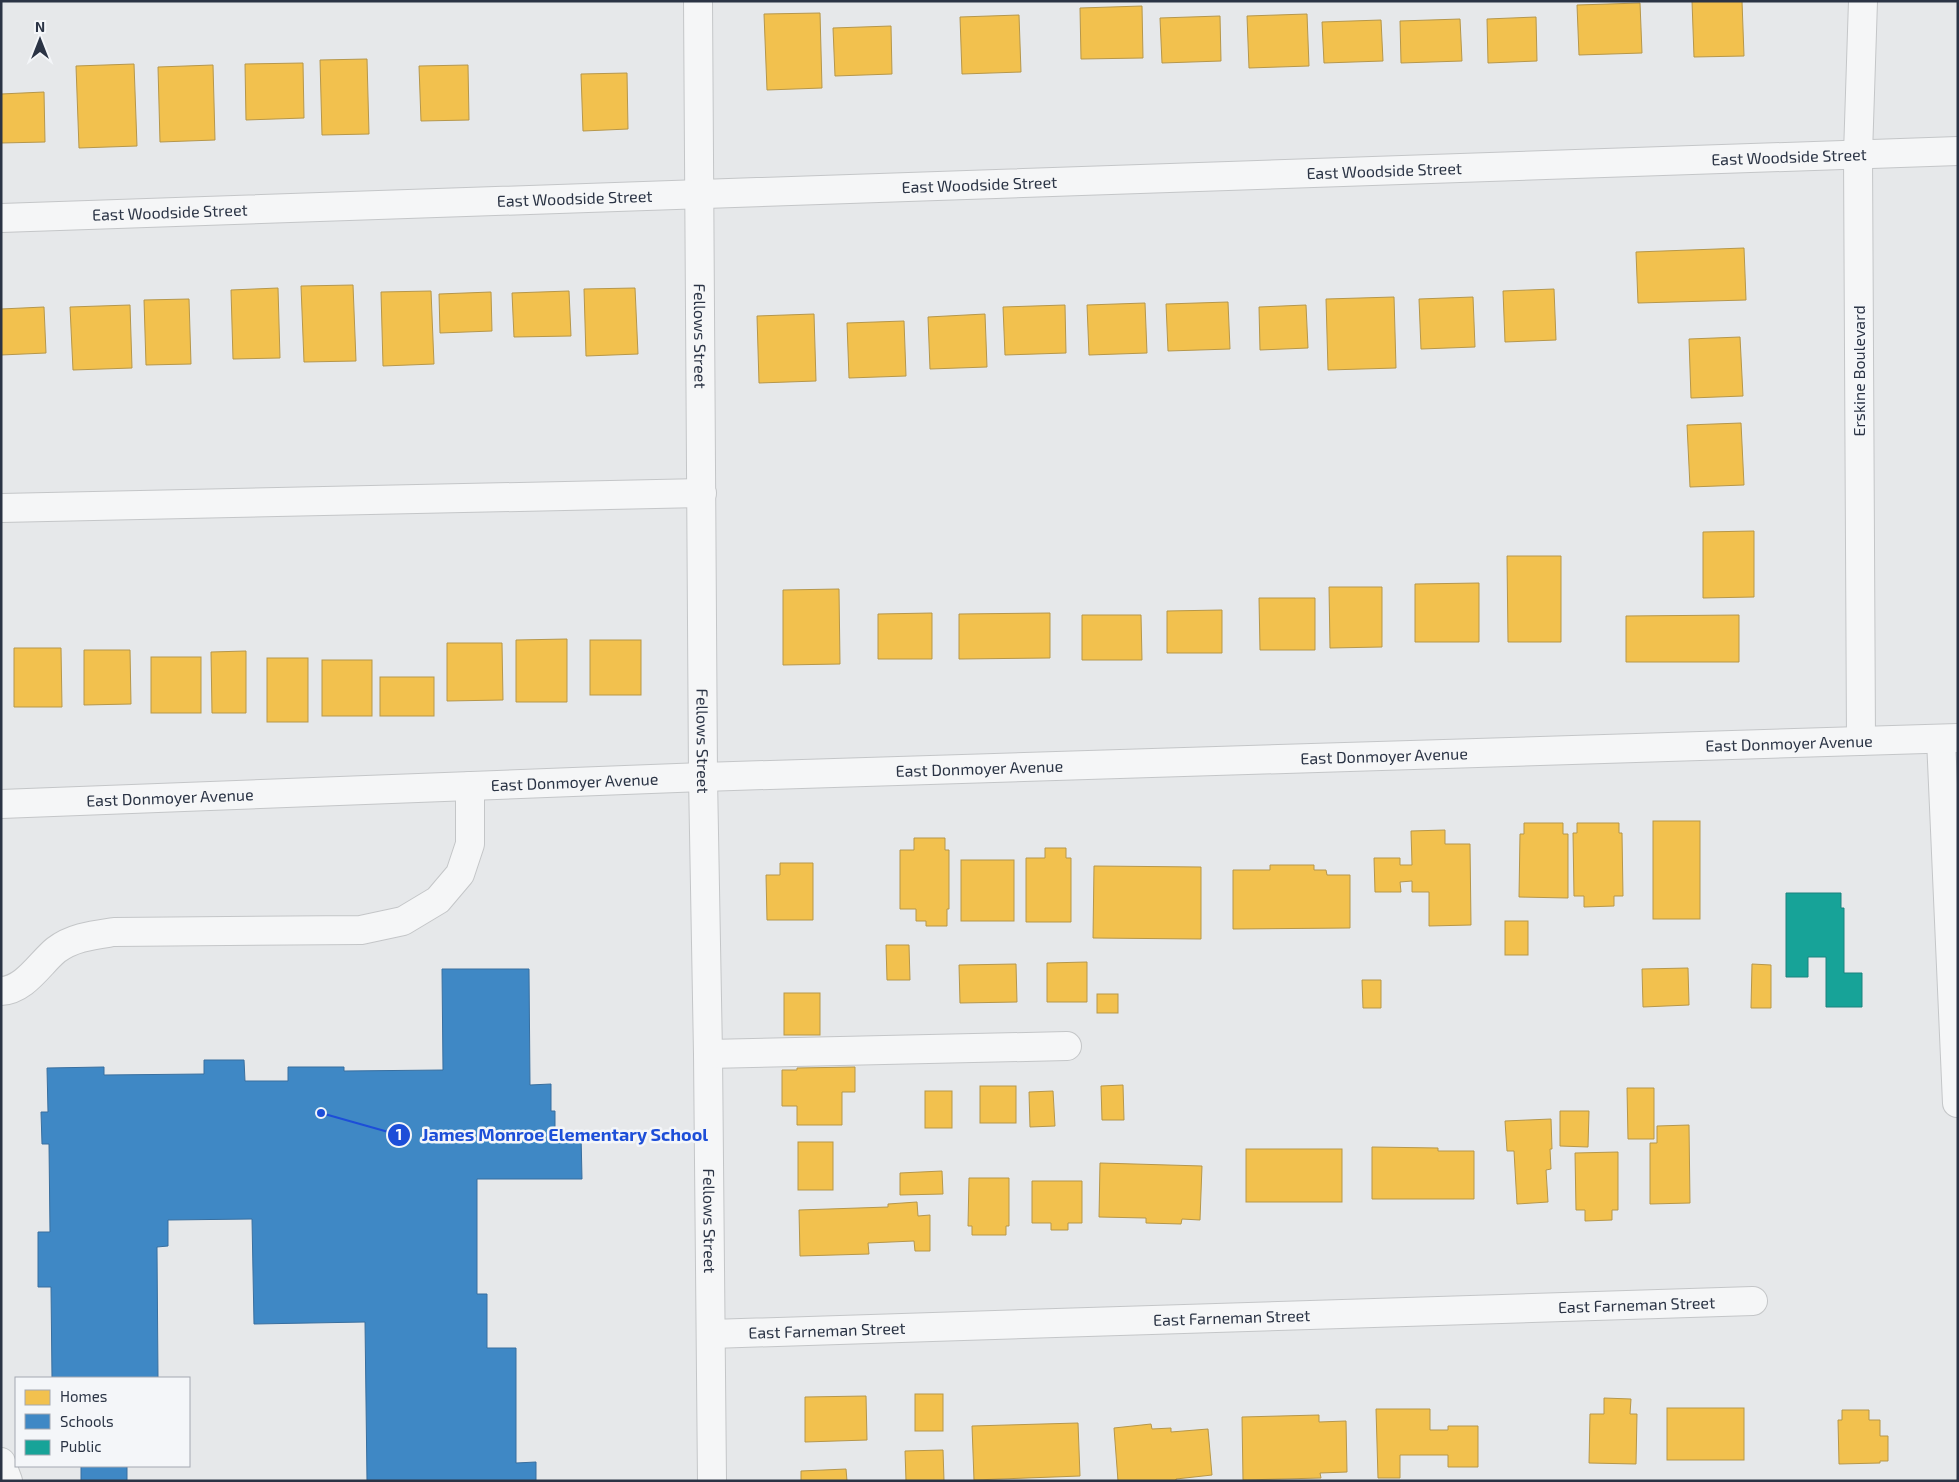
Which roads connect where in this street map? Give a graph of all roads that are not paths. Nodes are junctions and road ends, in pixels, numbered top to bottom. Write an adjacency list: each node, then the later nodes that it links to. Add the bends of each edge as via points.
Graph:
1 (698, 1): 5 (street, Fellows Street)
2 (1863, 1): 4 (street, Erskine Boulevard)
3 (1958, 151): 4 (street, East Woodside Street)
4 (1858, 154): 5 (street, East Woodside Street); 10 (street, Erskine Boulevard)
5 (700, 195): 6 (street, East Woodside Street); 7 (street, Fellows Street)
6 (1, 218)
7 (702, 493): 8 (street); 11 (street, Fellows Street)
8 (1, 508)
9 (1949, 739): 10 (street, East Donmoyer Avenue); 17 (street)
10 (1861, 741): 11 (street, East Donmoyer Avenue)
11 (703, 777): 12 (street, East Donmoyer Avenue); 16 (street, Fellows Street)
12 (470, 786): 13 (street, East Donmoyer Avenue); 14 (street, via 470,844 460,874 438,900 403,921 362,930 114,932 83,937 56,950 31,977)
13 (1, 804)
14 (1, 991)
15 (1067, 1046): 16 (street)
16 (708, 1054): 19 (street, Fellows Street)
17 (1957, 1103)
18 (1753, 1301): 19 (street, East Farneman Street)
19 (710, 1334): 22 (street, Fellows Street)
20 (1, 1462): 21 (street)
21 (8, 1481)
22 (712, 1481)

